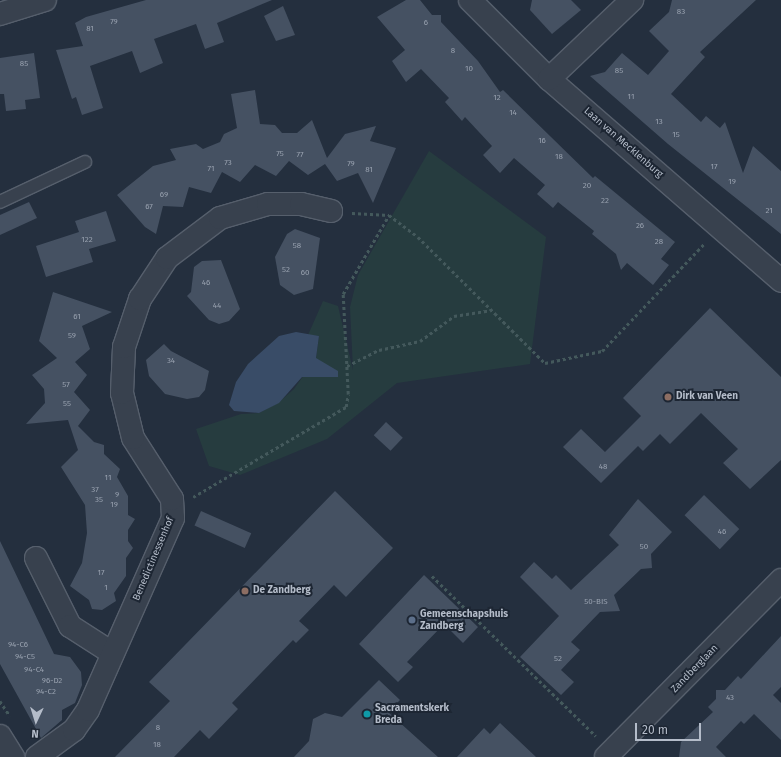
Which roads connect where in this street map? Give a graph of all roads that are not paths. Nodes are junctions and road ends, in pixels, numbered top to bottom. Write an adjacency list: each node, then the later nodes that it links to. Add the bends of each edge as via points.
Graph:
1 (45, 0): 4 (street)
2 (470, 0): 5 (street, Laan van Mecklenburg)
3 (632, 0): 5 (street)
4 (0, 14)
5 (549, 79): 9 (street, Laan van Mecklenburg)
6 (85, 162): 7 (lane)
7 (0, 202)
8 (331, 211): 12 (street, Benedictinessenhof, via 301,204 268,204 220,218 183,242 167,258 140,299 124,347 122,394 133,438 174,507 169,527)
9 (781, 281)
10 (36, 558): 12 (street, via 70,626)
11 (781, 580): 14 (street, Zandberglaan)
12 (112, 653): 16 (street, Benedictinessenhof, via 88,710 74,730)
13 (0, 736): 15 (street)
14 (609, 754)
15 (13, 757)
16 (37, 757)

